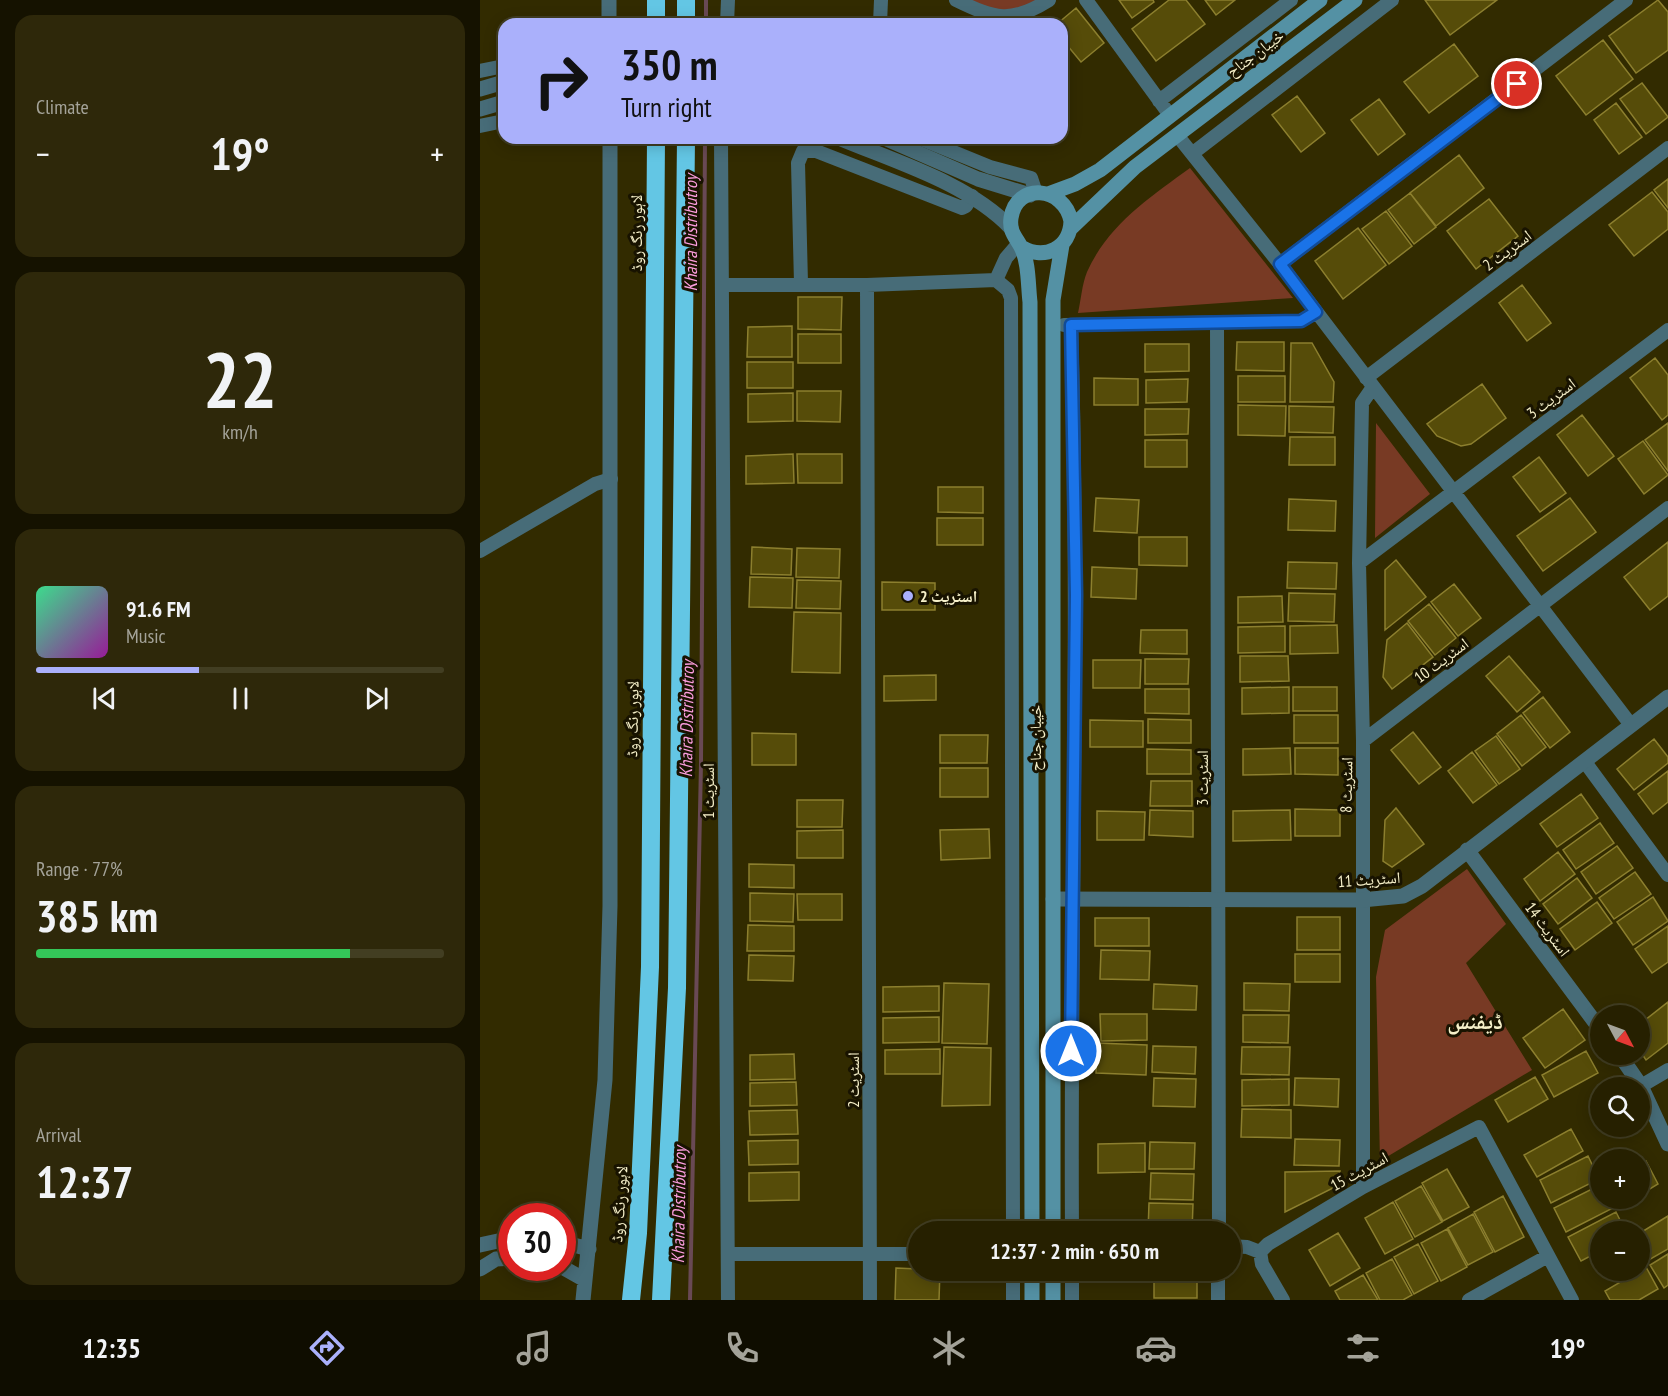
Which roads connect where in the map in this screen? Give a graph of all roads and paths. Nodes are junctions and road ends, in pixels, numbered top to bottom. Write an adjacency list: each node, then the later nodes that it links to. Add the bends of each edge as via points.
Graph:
1 (609, 0): 14 (street)
2 (656, 0): 15 (highway)
3 (686, 0): 16 (highway)
4 (728, 0): 17 (street)
5 (880, 0): 18 (street)
6 (956, 0): 7 (street, via 985,14 1010,17 1025,14)
7 (1049, 0)
8 (1086, 0): 23 (street)
9 (1291, 0): 23 (street)
10 (1320, 0): 26 (main road, خیبان جناح)
11 (1355, 0): 29 (main road, خیبان جناح)
12 (1392, 0): 38 (street)
13 (1626, 0): 45 (street)
14 (609, 18)
15 (656, 18)
16 (686, 18)
17 (727, 18)
18 (880, 18)
19 (498, 67): 20 (street)
20 (480, 71)
21 (498, 84): 22 (street)
22 (480, 89)
23 (1159, 101): 26 (street)
24 (498, 104): 25 (street)
25 (480, 109)
26 (1169, 114): 39 (main road, خیبان جناح, via 1100,170 1075,184)
27 (498, 122): 28 (street)
28 (480, 126)
29 (1178, 135): 38 (street); 42 (main road, خیبان جناح, via 1113,185)
30 (610, 144): 56 (street)
31 (656, 144): 83 (highway, لاہور رنگ روڈ, via 650,967)
32 (686, 144): 106 (highway, via 677,976)
33 (721, 144): 48 (street, اسٹریٹ 1)
34 (853, 144): 40 (street)
35 (898, 144): 39 (street, via 986,182)
36 (934, 144): 39 (street, via 990,167 1031,178)
37 (1668, 148): 55 (street, اسٹریٹ 2)
38 (1193, 153): 45 (street)
39 (1038, 194): 41 (main road, via 1012,212); 42 (main road, via 1066,207)
40 (972, 196): 41 (street); 47 (street, via 962,208 816,151 804,151 798,163)
41 (1011, 228): 43 (main road)
42 (1071, 228): 44 (main road)
43 (1020, 245): 44 (main road, via 1042,254); 46 (street, via 1006,258); 79 (main road, خیبان جناح, via 1030,302 1032,397)
44 (1062, 245): 53 (main road, خیبان جناح)
45 (1280, 264): 50 (street)
46 (996, 280): 49 (street); 78 (street, via 1011,298)
47 (801, 284): 48 (street); 49 (street)
48 (723, 285): 90 (street, اسٹریٹ 1)
49 (867, 285): 91 (street, اسٹریٹ 2)
50 (1316, 312): 51 (street, via 1301,321); 55 (street)
51 (1217, 324): 52 (street); 68 (street, اسٹریٹ 3)
52 (1071, 325): 53 (street); 70 (street, via 1076,548)
53 (1053, 326): 69 (main road, خیبان جناح)
54 (1668, 330): 57 (street, اسٹریٹ 3)
55 (1370, 382): 57 (street); 60 (street, اسٹریٹ 8, via 1362,403)
56 (611, 479): 59 (street, via 595,484); 88 (street, via 610,906 606,1045)
57 (1455, 492): 60 (street, اسٹریٹ 3); 61 (street)
58 (1668, 508): 61 (street, اسٹریٹ 10)
59 (480, 551)
60 (1359, 563): 64 (street, اسٹریٹ 8)
61 (1539, 606): 63 (street); 64 (street, اسٹریٹ 10)
62 (1668, 697): 63 (street, اسٹریٹ 11)
63 (1631, 725): 65 (street, اسٹریٹ 11)
64 (1363, 741): 71 (street, اسٹریٹ 8)
65 (1585, 762): 66 (street, اسٹریٹ 11); 67 (street)
66 (1467, 850): 71 (street, اسٹریٹ 11, via 1412,893); 72 (street, اسٹریٹ 14)
67 (1668, 875)
68 (1219, 898): 70 (street, اسٹریٹ 11); 71 (street, اسٹریٹ 11); 82 (street, اسٹریٹ 3)
69 (1053, 899): 70 (street, اسٹریٹ 11); 80 (main road, خیبان جناح)
70 (1072, 899): 81 (street)
71 (1362, 900): 77 (street, اسٹریٹ 8)
72 (1590, 1016)
73 (1668, 1070): 74 (street)
74 (1650, 1081)
75 (1650, 1105): 76 (street)
76 (1668, 1144)
77 (1363, 1187): 89 (street, اسٹریٹ 15); 93 (street, اسٹریٹ 15, via 1479,1127)
78 (1013, 1221)
79 (1032, 1221)
80 (1053, 1221)
81 (1072, 1221)
82 (1219, 1221)
83 (638, 1233): 104 (highway); 105 (highway, لاہور رنگ روڈ)
84 (498, 1241): 85 (street)
85 (480, 1245)
86 (576, 1246): 88 (street)
87 (1241, 1247): 89 (street)
88 (589, 1250): 97 (street)
89 (1260, 1252): 114 (street, via 1262,1264)
90 (729, 1254): 91 (street); 107 (street, اسٹریٹ 1)
91 (870, 1254): 92 (street); 108 (street, اسٹریٹ 2)
92 (908, 1254)
93 (1548, 1256): 115 (street); 116 (street)
94 (498, 1259): 95 (street)
95 (480, 1269)
96 (576, 1275): 97 (street)
97 (585, 1280): 103 (street)
98 (1013, 1281): 109 (street)
99 (1032, 1281): 110 (main road)
100 (1053, 1281): 111 (main road)
101 (1072, 1281): 112 (street)
102 (1218, 1281): 113 (street)
103 (583, 1300)
104 (621, 1300)
105 (631, 1300)
106 (661, 1300)
107 (728, 1300)
108 (870, 1300)
109 (1013, 1300)
110 (1032, 1300)
111 (1053, 1300)
112 (1072, 1300)
113 (1218, 1300)
114 (1282, 1300)
115 (1469, 1300)
116 (1572, 1300)

